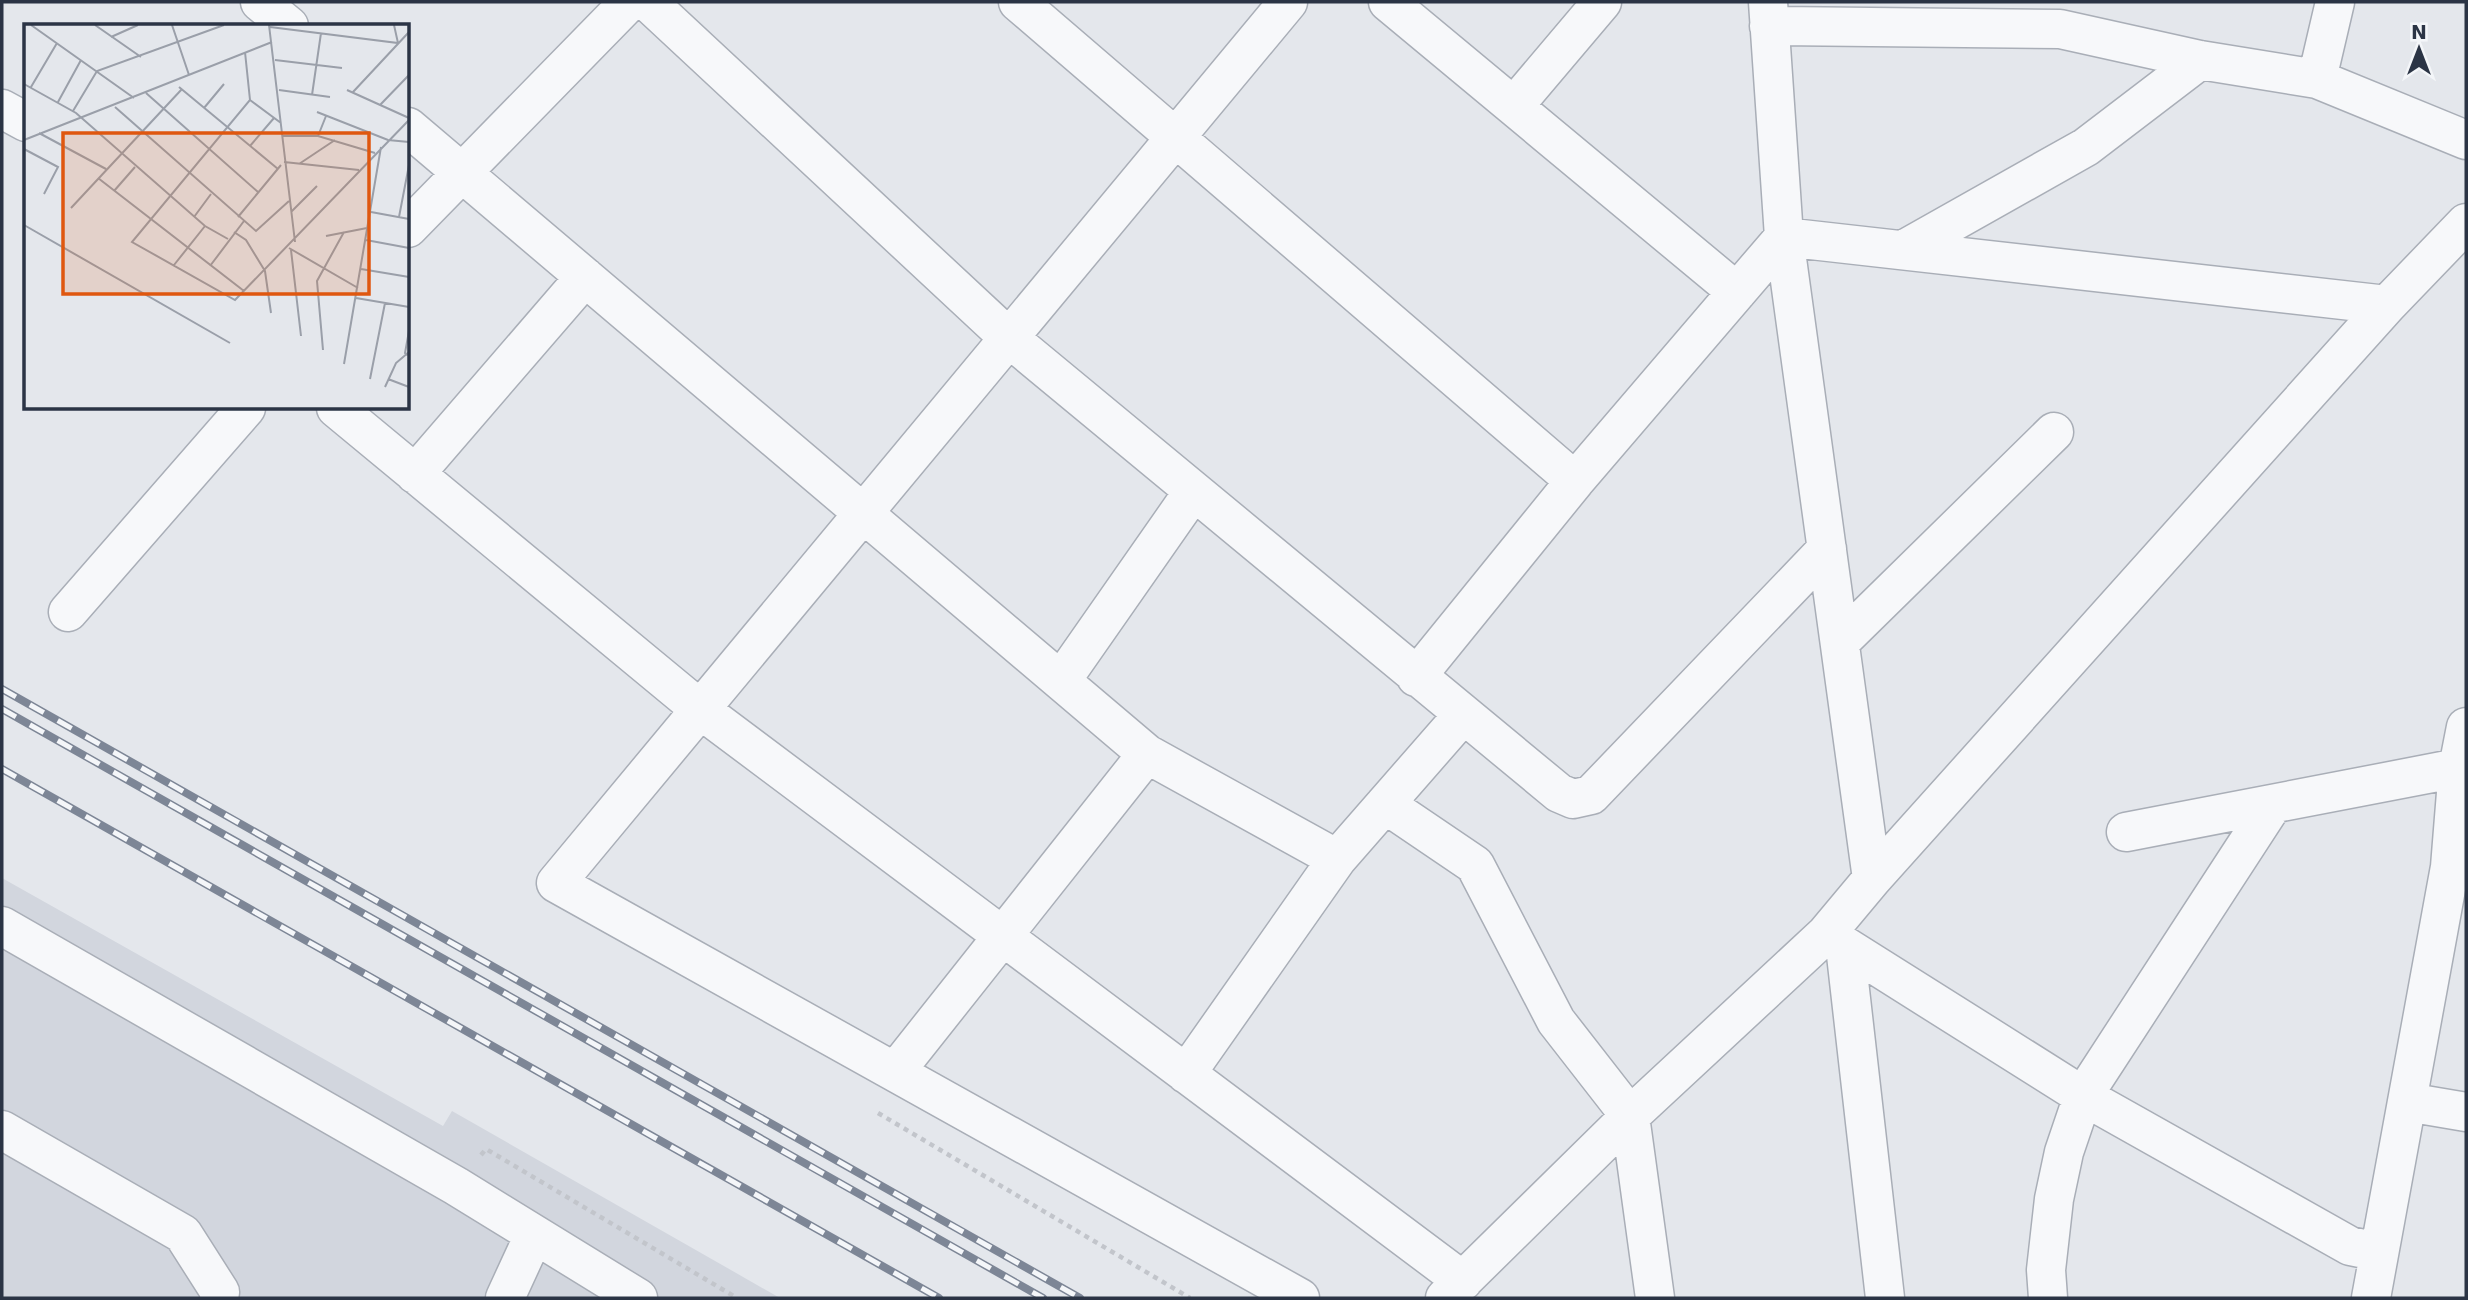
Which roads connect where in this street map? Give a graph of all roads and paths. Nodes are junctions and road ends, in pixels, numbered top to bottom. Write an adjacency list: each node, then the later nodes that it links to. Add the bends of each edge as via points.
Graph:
1 (260, 2): 11 (street)
2 (629, 2): 20 (street)
3 (648, 2): 28 (street)
4 (1018, 2): 18 (street)
5 (1288, 2): 18 (street)
6 (1388, 2): 14 (street)
7 (1602, 2): 14 (street)
8 (2335, 2): 13 (street)
9 (1769, 14): 10 (street); 23 (street)
10 (2066, 15): 12 (street)
11 (287, 24)
12 (2200, 60): 13 (street); 24 (street, via 2086,147)
13 (2317, 79): 19 (street)
14 (1514, 106): 26 (street)
15 (2, 109): 16 (street)
16 (24, 121)
17 (410, 129): 20 (street)
18 (1174, 139): 28 (street); 33 (street)
19 (2466, 140)
20 (462, 173): 22 (street); 25 (street)
21 (2466, 223): 27 (street)
22 (410, 226)
23 (1784, 237): 24 (street); 26 (street); 36 (street)
24 (1903, 250): 27 (street)
25 (585, 277): 32 (street); 35 (street)
26 (1737, 292): 33 (street)
27 (2387, 305): 51 (street)
28 (1009, 338): 34 (street); 35 (street)
29 (244, 410): 37 (street)
30 (338, 410): 32 (street)
31 (2054, 432): 38 (street)
32 (415, 474): 41 (street)
33 (1576, 481): 39 (street)
34 (1193, 492): 39 (street); 40 (street)
35 (864, 514): 40 (street); 41 (street)
36 (1827, 549): 38 (street); 42 (street, via 1591,795 1573,799 1559,793)
37 (68, 612)
38 (1840, 642): 51 (street)
39 (1416, 677): 42 (street)
40 (1061, 681): 44 (street)
41 (701, 710): 53 (street); 55 (street, via 556,883)
42 (1462, 716): 46 (street)
43 (2466, 727): 45 (street)
44 (1147, 754): 49 (street); 53 (street)
45 (2458, 768): 47 (street); 50 (street)
46 (1385, 804): 49 (street); 61 (street, via 1475,865 1556,1021)
47 (2273, 804): 48 (street); 57 (street)
48 (2126, 832)
49 (1337, 859): 56 (street)
50 (2458, 868): 58 (street)
51 (1872, 878): 54 (street)
52 (2, 926): 64 (street)
53 (1003, 937): 55 (street); 56 (street)
54 (1836, 940): 57 (street); 61 (street); 74 (street)
55 (894, 1072): 72 (street)
56 (1186, 1074): 66 (street)
57 (2083, 1096): 65 (street, via 2350,1246); 75 (street, via 2054,1199 2046,1270)
58 (2407, 1102): 60 (street); 65 (street)
59 (866, 1106): 71 (path)
60 (2466, 1112)
61 (1630, 1116): 66 (street); 73 (street)
62 (2, 1130): 67 (street, via 183,1234 220,1292)
63 (486, 1149): 70 (path)
64 (534, 1235): 68 (street); 69 (street)
65 (2379, 1252): 76 (street)
66 (1454, 1290)
67 (219, 1298)
68 (505, 1298)
69 (638, 1298)
70 (737, 1298)
71 (1190, 1298)
72 (1300, 1298)
73 (1655, 1298)
74 (1885, 1298)
75 (2048, 1298)
76 (2371, 1298)

